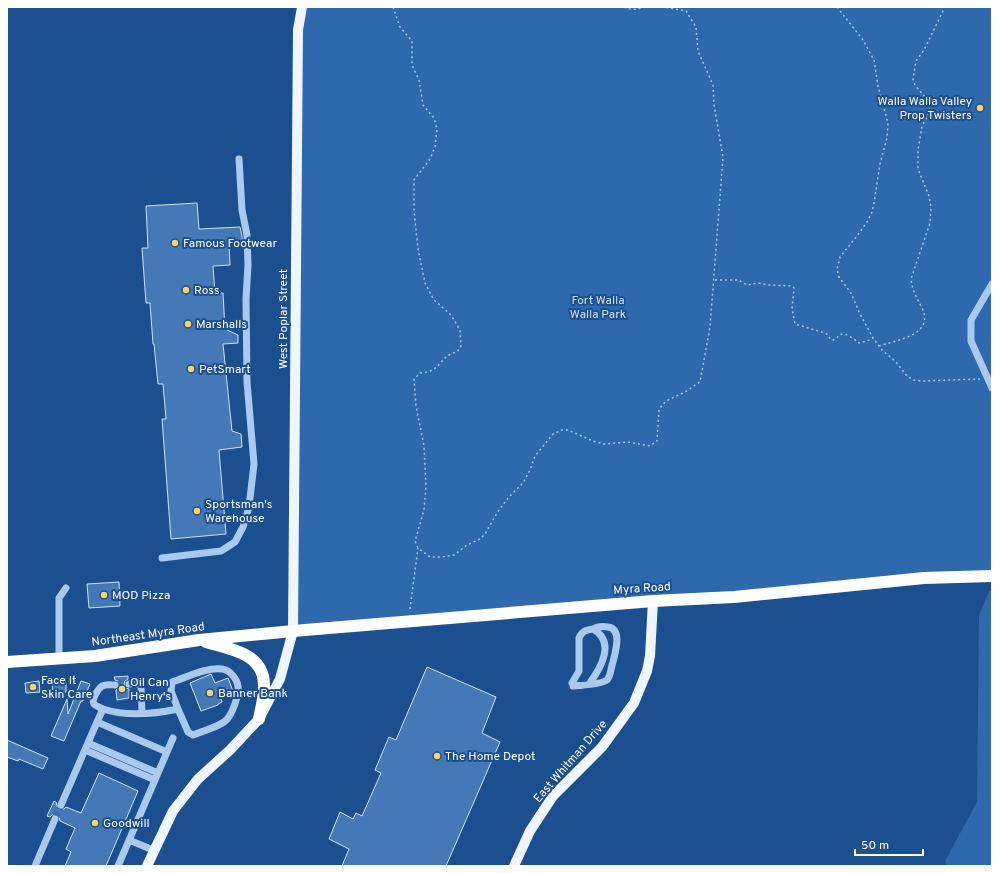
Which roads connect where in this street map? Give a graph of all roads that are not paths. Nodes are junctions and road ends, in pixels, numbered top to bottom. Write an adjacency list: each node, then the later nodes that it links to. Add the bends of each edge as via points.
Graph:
1 (302, 7): 10 (main road, West Poplar Street, via 298,30)
2 (239, 159): 5 (street, via 242,210 247,236 247,367 254,464 249,507 235,542 221,551)
3 (992, 284): 4 (street, via 971,320 971,341)
4 (992, 388)
5 (162, 558)
6 (992, 576): 8 (highway, Myra Road, via 924,578)
7 (66, 588): 12 (street, via 59,598)
8 (653, 601): 10 (highway, Myra Road); 35 (main road, East Whitman Drive, via 650,656 634,703 602,747 553,796 530,831)
9 (593, 629): 15 (street, via 602,636 605,649 601,667); 15 (street, via 585,630 579,638 579,671 573,684); 15 (street, via 598,626 614,630 617,645 609,677 602,682)
10 (293, 631): 11 (highway, Northeast Myra Road); 20 (main road, West Poplar Street, via 280,679)
11 (199, 640): 12 (highway, Northeast Myra Road, via 95,656); 20 (highway, via 242,652 255,661 264,675)
12 (59, 658): 13 (highway, Northeast Myra Road)
13 (7, 662)
14 (129, 684): 19 (street, via 141,684)
15 (589, 684)
16 (115, 685): 17 (street, via 106,685 98,689 94,702)
17 (103, 709): 19 (street, via 117,713); 21 (street)
18 (178, 709): 18 (street, via 188,732 193,735 224,722 230,716 238,686 231,673 221,669 204,670 172,682 171,691); 19 (street, via 161,713)
19 (142, 713)
20 (259, 719): 31 (main road, West Poplar Street, via 198,779 173,811)
21 (97, 722): 23 (street); 25 (street)
22 (173, 738): 25 (street)
23 (88, 743): 24 (street); 26 (street)
24 (85, 750): 27 (street); 28 (street)
25 (167, 752): 26 (street)
26 (158, 773): 27 (street)
27 (155, 780): 30 (street)
28 (61, 805)
29 (55, 819): 32 (street)
30 (129, 840): 31 (street); 33 (street)
31 (153, 850): 34 (main road, West Poplar Street)
32 (35, 866)
33 (118, 866)
34 (147, 866)
35 (514, 866)

